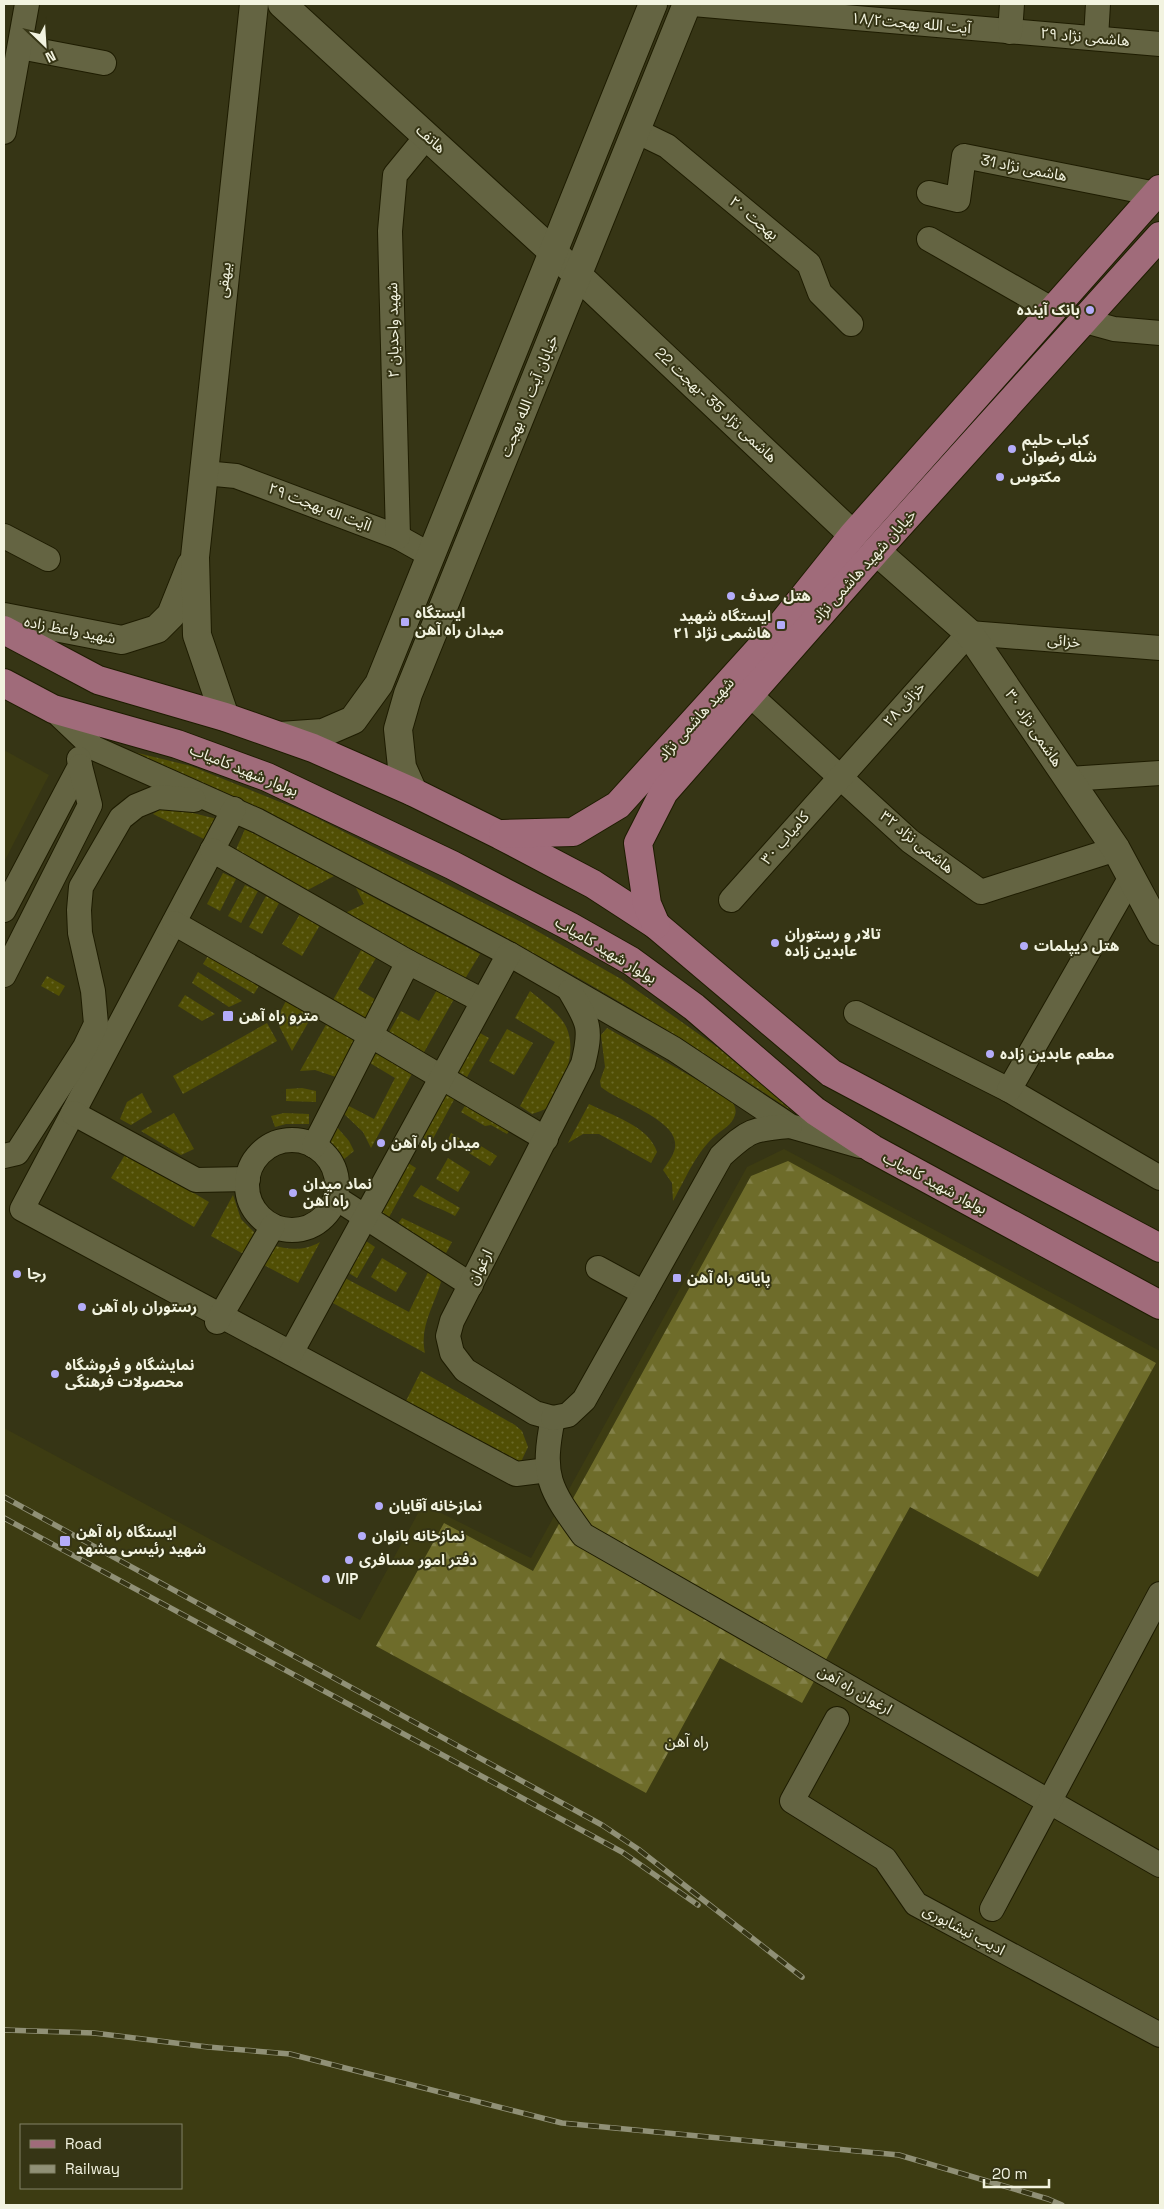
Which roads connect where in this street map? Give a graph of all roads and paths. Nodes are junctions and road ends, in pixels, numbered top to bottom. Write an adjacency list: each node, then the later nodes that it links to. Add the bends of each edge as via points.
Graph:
1 (27, 4): 12 (street)
2 (254, 4): 27 (street, بیهقی)
3 (282, 4): 16 (street, هاتف)
4 (653, 4): 21 (street, خیابان آیت الله بهجت)
5 (687, 4): 14 (street, خیابان آیت الله بهجت)
6 (693, 4): 9 (street, آیت الله بهجت۱۸/۲)
7 (1012, 4): 9 (street)
8 (1098, 4): 10 (street)
9 (1010, 32): 10 (street, هاشمی نژاد ۲۹)
10 (1096, 38): 11 (street, هاشمی نژاد ۲۹)
11 (1160, 44)
12 (20, 47): 13 (street); 15 (street)
13 (104, 63)
14 (636, 131): 22 (street, خیابان آیت الله بهجت); 25 (street, بهجت ۲۰, via 667,146 809,264 820,293)
15 (4, 132)
16 (428, 136): 21 (street, هاتف); 30 (street, شهید واحدیان ۲, via 395,174 390,231)
17 (1158, 192): 18 (street, هاشمی نژاد 31, via 964,156 958,200); 23 (main road, خیابان شهید هاشمی نژاد)
18 (929, 194)
19 (1160, 236): 24 (main road, خیابان شهید هاشمی نژاد)
20 (929, 239): 23 (street)
21 (554, 252): 22 (street, هاتف); 32 (street, خیابان آیت الله بهجت)
22 (578, 275): 28 (street, هاشمی نژاد 35 -بهجت 22); 48 (street, خیابان آیت الله بهجت, via 408,694 398,729 402,767)
23 (1053, 310): 28 (main road, خیابان شهید هاشمی نژاد)
24 (1085, 321): 26 (street, via 1114,329); 31 (main road, خیابان شهید هاشمی نژاد)
25 (851, 324)
26 (1160, 333)
27 (204, 473): 30 (street, اآیت اله بهجت ۲۹, via 236,476); 33 (street, بیهقی)
28 (853, 535): 50 (main road, شهید هاشمی نژاد, via 781,625)
29 (4, 536): 34 (street)
30 (398, 536): 32 (street, اآیت اله بهجت ۲۹)
31 (876, 551): 37 (street, هاشمی نژاد ۳۰); 40 (main road, خیابان شهید هاشمی نژاد)
32 (432, 556): 43 (street, خیابان آیت الله بهجت, via 379,684 353,720 323,733)
33 (195, 557): 35 (street, شهید واعظ زاده, via 171,614 156,629 122,640); 42 (street, via 197,635)
34 (48, 559)
35 (4, 617)
36 (4, 630): 42 (main road, via 98,680)
37 (969, 633): 38 (street, خزائی); 46 (street, خزائی ۲۸); 47 (street, هاشمی نژاد ۳۰)
38 (1160, 648)
39 (4, 684): 41 (main road, بولوار شهید کامیاب)
40 (750, 695): 46 (street, هاشمی نژاد ۳۲); 51 (main road, خیابان شهید هاشمی نژاد, via 664,792)
41 (53, 709): 44 (street); 49 (street, via 94,748); 74 (main road, بولوار شهید کامیاب, via 177,744 267,777 452,865 571,927 631,961 694,1007 815,1111)
42 (225, 717): 43 (main road)
43 (280, 736): 48 (main road)
44 (80, 766): 57 (street); 63 (street, via 90,805)
45 (1160, 773): 47 (street)
46 (840, 775): 53 (street, هاشمی نژاد ۳۲, via 910,841 981,892); 56 (street, کامیاب ۳۰)
47 (1069, 779): 53 (street, هاشمی نژاد ۳۰)
48 (413, 792): 52 (main road)
49 (224, 805): 54 (street); 61 (street); 75 (street, via 158,797 136,806 121,818 81,887 80,933 93,992 96,1024 85,1047)
50 (618, 805): 51 (main road, via 622,818 628,823 642,825); 52 (main road, شهید هاشمی نژاد, via 573,832)
51 (648, 822): 59 (main road, خیابان شهید هاشمی نژاد, via 638,843 647,904)
52 (500, 834): 59 (main road, via 593,884)
53 (1116, 849): 55 (street, هاشمی نژاد ۳۰)
54 (212, 850): 58 (street); 62 (street)
55 (1131, 877): 60 (street, هاشمی نژاد ۳۰); 69 (street)
56 (731, 900)
57 (4, 910)
58 (174, 923): 67 (street); 70 (street)
59 (656, 925): 82 (main road, via 831,1073)
60 (1160, 931)
61 (509, 954): 64 (street); 65 (street)
62 (408, 962): 65 (street); 67 (street)
63 (4, 975)
64 (570, 991): 71 (street, via 674,1049); 72 (street, ارغوان, via 588,1026 589,1038 575,1083)
65 (483, 1001): 68 (street)
66 (856, 1013): 69 (street)
67 (370, 1034): 68 (street); 73 (street)
68 (442, 1077): 72 (street); 80 (street)
69 (1009, 1090): 77 (street)
70 (73, 1113): 78 (street, via 196,1180); 87 (street, via 22,1209)
71 (790, 1126): 74 (street); 85 (street, via 745,1134 721,1156)
72 (546, 1139): 84 (street, ارغوان)
73 (314, 1146): 78 (street, via 300,1141 285,1141 272,1146 260,1154); 79 (street, via 326,1155 334,1168 338,1183)
74 (873, 1149): 86 (main road, بولوار شهید کامیاب)
75 (10, 1155): 76 (street)
76 (4, 1173)
77 (1160, 1178)
78 (248, 1179): 81 (street, via 248,1194 253,1207)
79 (336, 1198): 80 (street); 81 (street, via 318,1223 304,1229 288,1230)
80 (365, 1217): 84 (street); 88 (street)
81 (274, 1226): 87 (street)
82 (1160, 1248)
83 (598, 1268): 85 (street)
84 (471, 1285): 89 (street, ارغوان, via 452,1321 448,1336 452,1353 465,1370 535,1413)
85 (644, 1292): 89 (street, via 584,1400 568,1415)
86 (1160, 1305)
87 (219, 1319): 88 (street)
88 (291, 1353): 90 (street, via 516,1474)
89 (553, 1418): 90 (street, via 546,1452)
90 (548, 1470): 93 (street, ارغوان راه آهن, via 560,1504 583,1535)
91 (1160, 1594): 93 (street)
92 (837, 1718): 96 (street, ادیب نیشابوری, via 792,1801 885,1859 916,1904)
93 (1050, 1802): 94 (street, ارغوان راه آهن); 95 (street)
94 (1160, 1865)
95 (992, 1910)
96 (1160, 2036)

